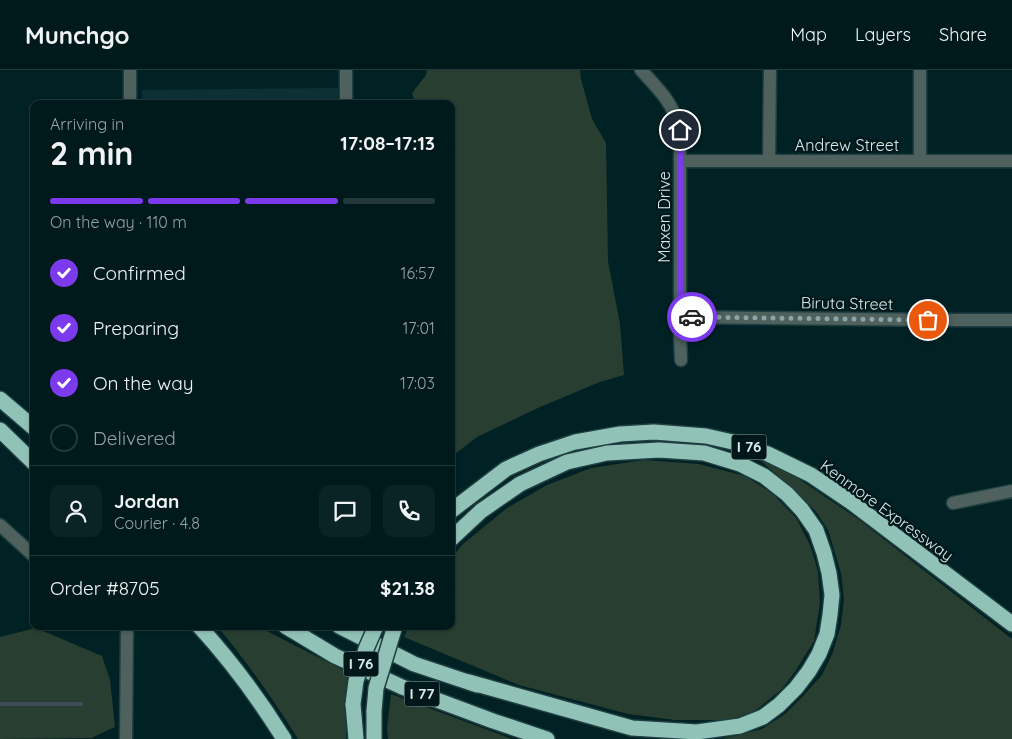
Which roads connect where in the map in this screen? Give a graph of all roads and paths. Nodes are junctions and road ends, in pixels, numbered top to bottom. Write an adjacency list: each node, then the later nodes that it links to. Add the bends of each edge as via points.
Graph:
1 (130, 70): 6 (street)
2 (346, 70): 7 (street)
3 (641, 70): 8 (street, Maxen Drive, via 671,104 680,130)
4 (770, 70): 9 (street)
5 (920, 70): 10 (street)
6 (130, 100)
7 (346, 100)
8 (681, 161): 9 (street, Andrew Street); 12 (street, Maxen Drive)
9 (769, 161): 10 (street, Andrew Street)
10 (920, 161): 11 (street, Andrew Street)
11 (1012, 161)
12 (680, 317): 13 (street, Biruta Street); 14 (street, Maxen Drive)
13 (1012, 320)
14 (682, 360)
15 (0, 399): 16 (highway)
16 (30, 425)
17 (0, 430): 18 (highway)
18 (12, 441): 19 (highway); 20 (highway)
19 (30, 455)
20 (30, 459)
21 (1012, 491): 22 (street)
22 (953, 503)
23 (455, 508): 27 (highway, Kenmore Expressway / I 76, via 506,469 575,442 654,432 706,436 768,454 811,475)
24 (0, 525): 26 (street)
25 (455, 535): 34 (highway, via 481,511 520,484 567,462 608,452 659,450 704,453 740,464 764,476 802,510 816,530 832,595 827,634 809,671 796,688 763,717 740,726 697,732 632,728)
26 (30, 552)
27 (1012, 624)
28 (127, 630): 35 (street)
29 (202, 630): 36 (highway, via 250,687)
30 (292, 630): 39 (highway, I 77, via 335,656 402,687)
31 (347, 630): 34 (highway, I 77, via 414,664)
32 (374, 630): 37 (highway, I 76, bridge, via 356,681)
33 (394, 630): 38 (highway, bridge, via 376,688)
34 (468, 682): 40 (highway, I 77)
35 (126, 739)
36 (284, 739)
37 (356, 739)
38 (374, 739)
39 (547, 739)
40 (632, 739)

